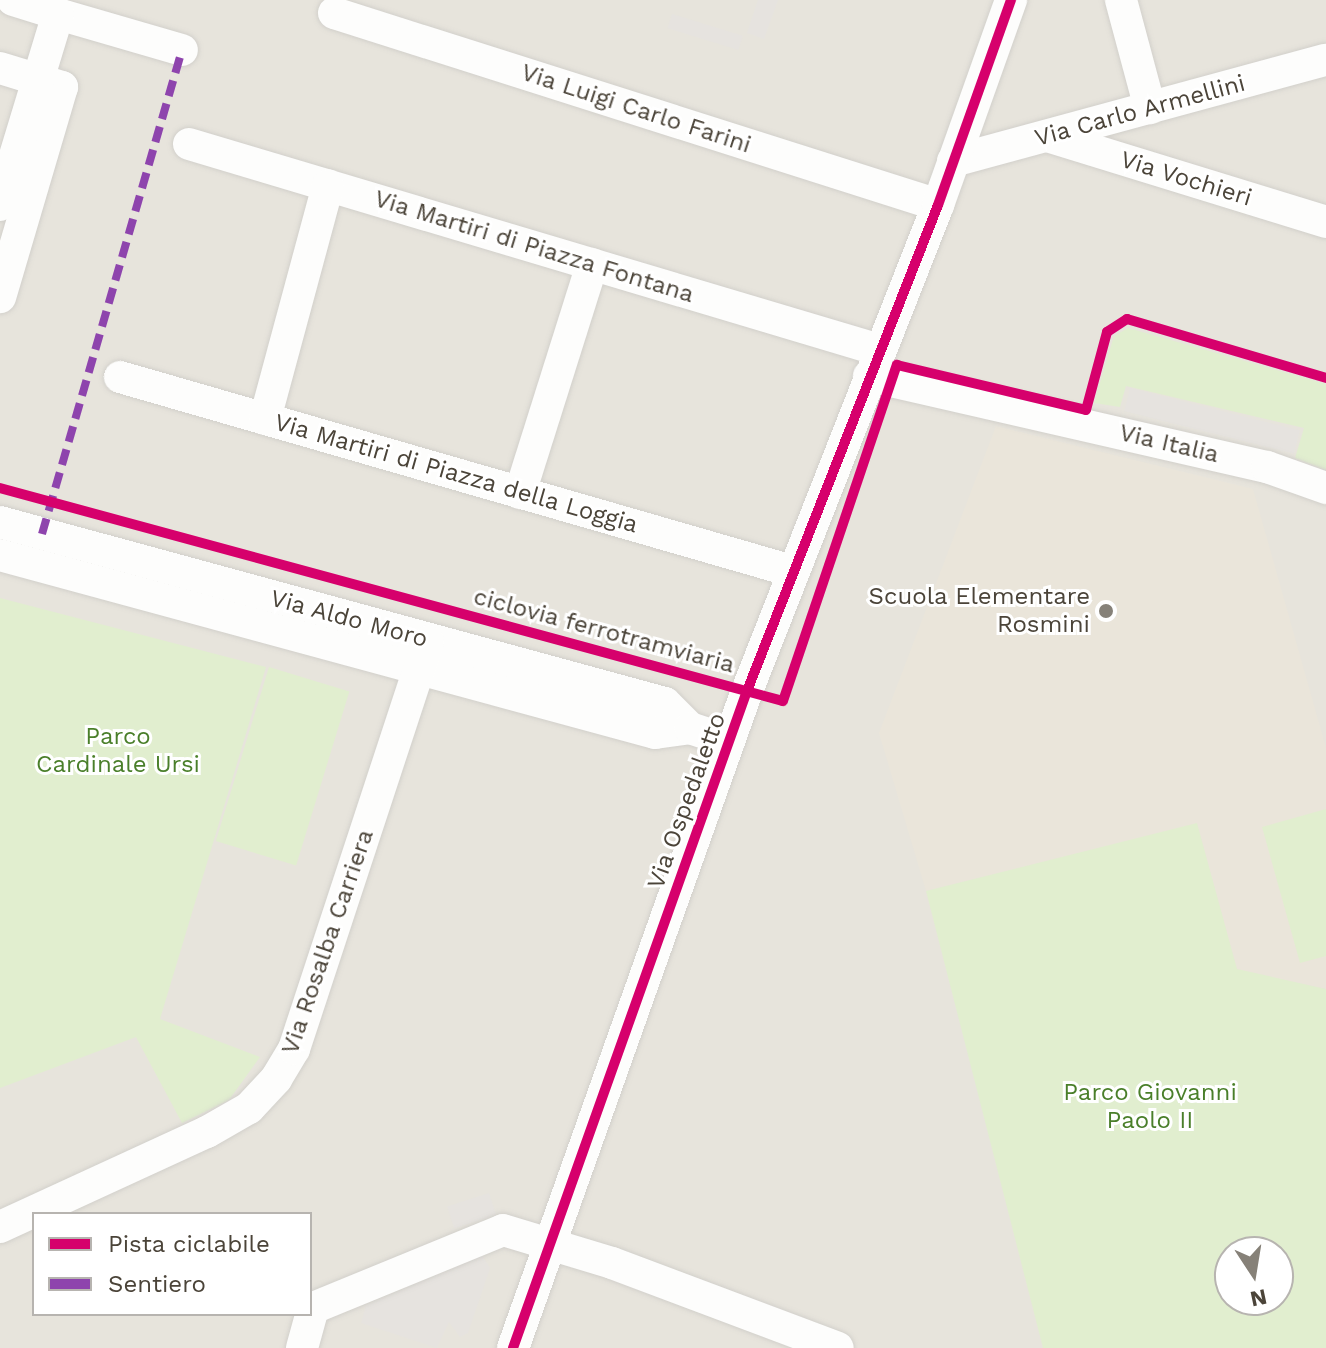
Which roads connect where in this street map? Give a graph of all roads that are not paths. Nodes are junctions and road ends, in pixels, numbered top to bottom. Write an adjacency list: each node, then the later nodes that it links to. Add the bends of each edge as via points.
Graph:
1 (13, 0): 5 (street)
2 (1011, 0): 13 (street, Via Ospedaletto)
3 (1121, 0): 10 (street)
4 (334, 13): 16 (street, Via Luigi Carlo Farini)
5 (58, 14): 6 (street); 9 (street)
6 (182, 50)
7 (1326, 60): 10 (street, Via Carlo Armellini)
8 (0, 68): 9 (street)
9 (37, 80): 15 (street); 19 (street, via 62,87)
10 (1150, 108): 11 (street, Via Carlo Armellini)
11 (1047, 136): 13 (street, Via Carlo Armellini); 17 (street, Via Vochieri)
12 (189, 144): 14 (street, Via Martiri di Piazza Fontana)
13 (953, 161): 16 (street, Via Ospedaletto)
14 (328, 185): 18 (street, Via Martiri di Piazza Fontana); 22 (street)
15 (0, 205)
16 (933, 217): 20 (street, Via Ospedaletto)
17 (1326, 222)
18 (592, 264): 20 (street, Via Martiri di Piazza Fontana); 24 (street)
19 (0, 297)
20 (874, 363): 23 (street, Via Italia, via 1267,467); 27 (street, Via Ospedaletto)
21 (120, 377): 22 (street, Via Martiri di Piazza della Loggia)
22 (265, 419): 24 (street, Via Martiri di Piazza della Loggia)
23 (1326, 488)
24 (520, 493): 27 (street, Via Martiri di Piazza della Loggia)
25 (0, 522): 28 (street, Via Aldo Moro)
26 (0, 555): 29 (street, Via Aldo Moro)
27 (792, 571): 31 (street, Via Ospedaletto)
28 (428, 641): 29 (street, Via Rosalba Carriera); 30 (street, Via Aldo Moro, via 665,703)
29 (421, 672): 30 (street, Via Aldo Moro, via 655,733); 33 (street, Via Rosalba Carriera, via 294,1049 276,1079 249,1108 207,1132)
30 (690, 728): 31 (street, Via Aldo Moro)
31 (729, 741): 35 (street, Via Ospedaletto)
32 (32, 1212): 34 (street, Via Rosalba Carriera)
33 (33, 1212)
34 (0, 1227)
35 (554, 1243): 36 (street, via 503,1230); 39 (street, Via Ospedaletto); 40 (street)
36 (312, 1312)
37 (311, 1316): 38 (street)
38 (302, 1348)
39 (513, 1348)
40 (838, 1348)

